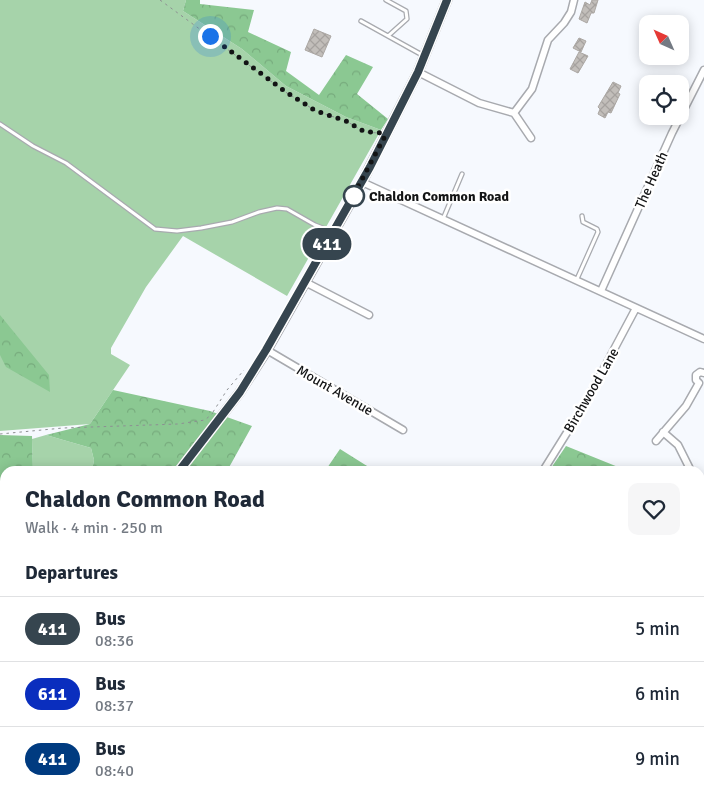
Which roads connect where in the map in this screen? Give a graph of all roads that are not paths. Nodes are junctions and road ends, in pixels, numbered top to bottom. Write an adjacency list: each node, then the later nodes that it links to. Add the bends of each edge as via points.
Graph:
1 (386, 0): 5 (lane, via 406,10 407,19)
2 (447, 0): 6 (main road)
3 (574, 0): 9 (street, via 564,23 548,40 532,89)
4 (361, 21): 5 (lane)
5 (388, 36): 6 (lane)
6 (424, 56): 8 (main road)
7 (704, 70): 19 (street, The Heath)
8 (418, 72): 9 (street, via 480,103); 13 (main road)
9 (514, 112): 11 (street)
10 (0, 124): 16 (lane, via 66,163 155,229 201,228 277,208 287,209)
11 (531, 138)
12 (462, 174): 15 (lane)
13 (362, 182): 15 (street); 16 (main road)
14 (582, 216): 17 (lane, via 583,222 597,228 598,232)
15 (443, 220): 17 (street)
16 (333, 232): 18 (main road)
17 (577, 280): 19 (street)
18 (305, 282): 21 (street); 23 (main road)
19 (601, 291): 20 (street)
20 (636, 308): 22 (street); 30 (street, Birchwood Lane, via 586,402)
21 (369, 316)
22 (704, 339)
23 (266, 350): 26 (street, Mount Avenue); 29 (main road, via 255,369 216,415)
24 (704, 371): 25 (street, via 696,375 696,380)
25 (702, 383): 27 (street)
26 (403, 430)
27 (663, 432): 28 (street); 31 (street, via 678,445)
28 (656, 441)
29 (182, 466)
30 (546, 466)
31 (688, 466)

